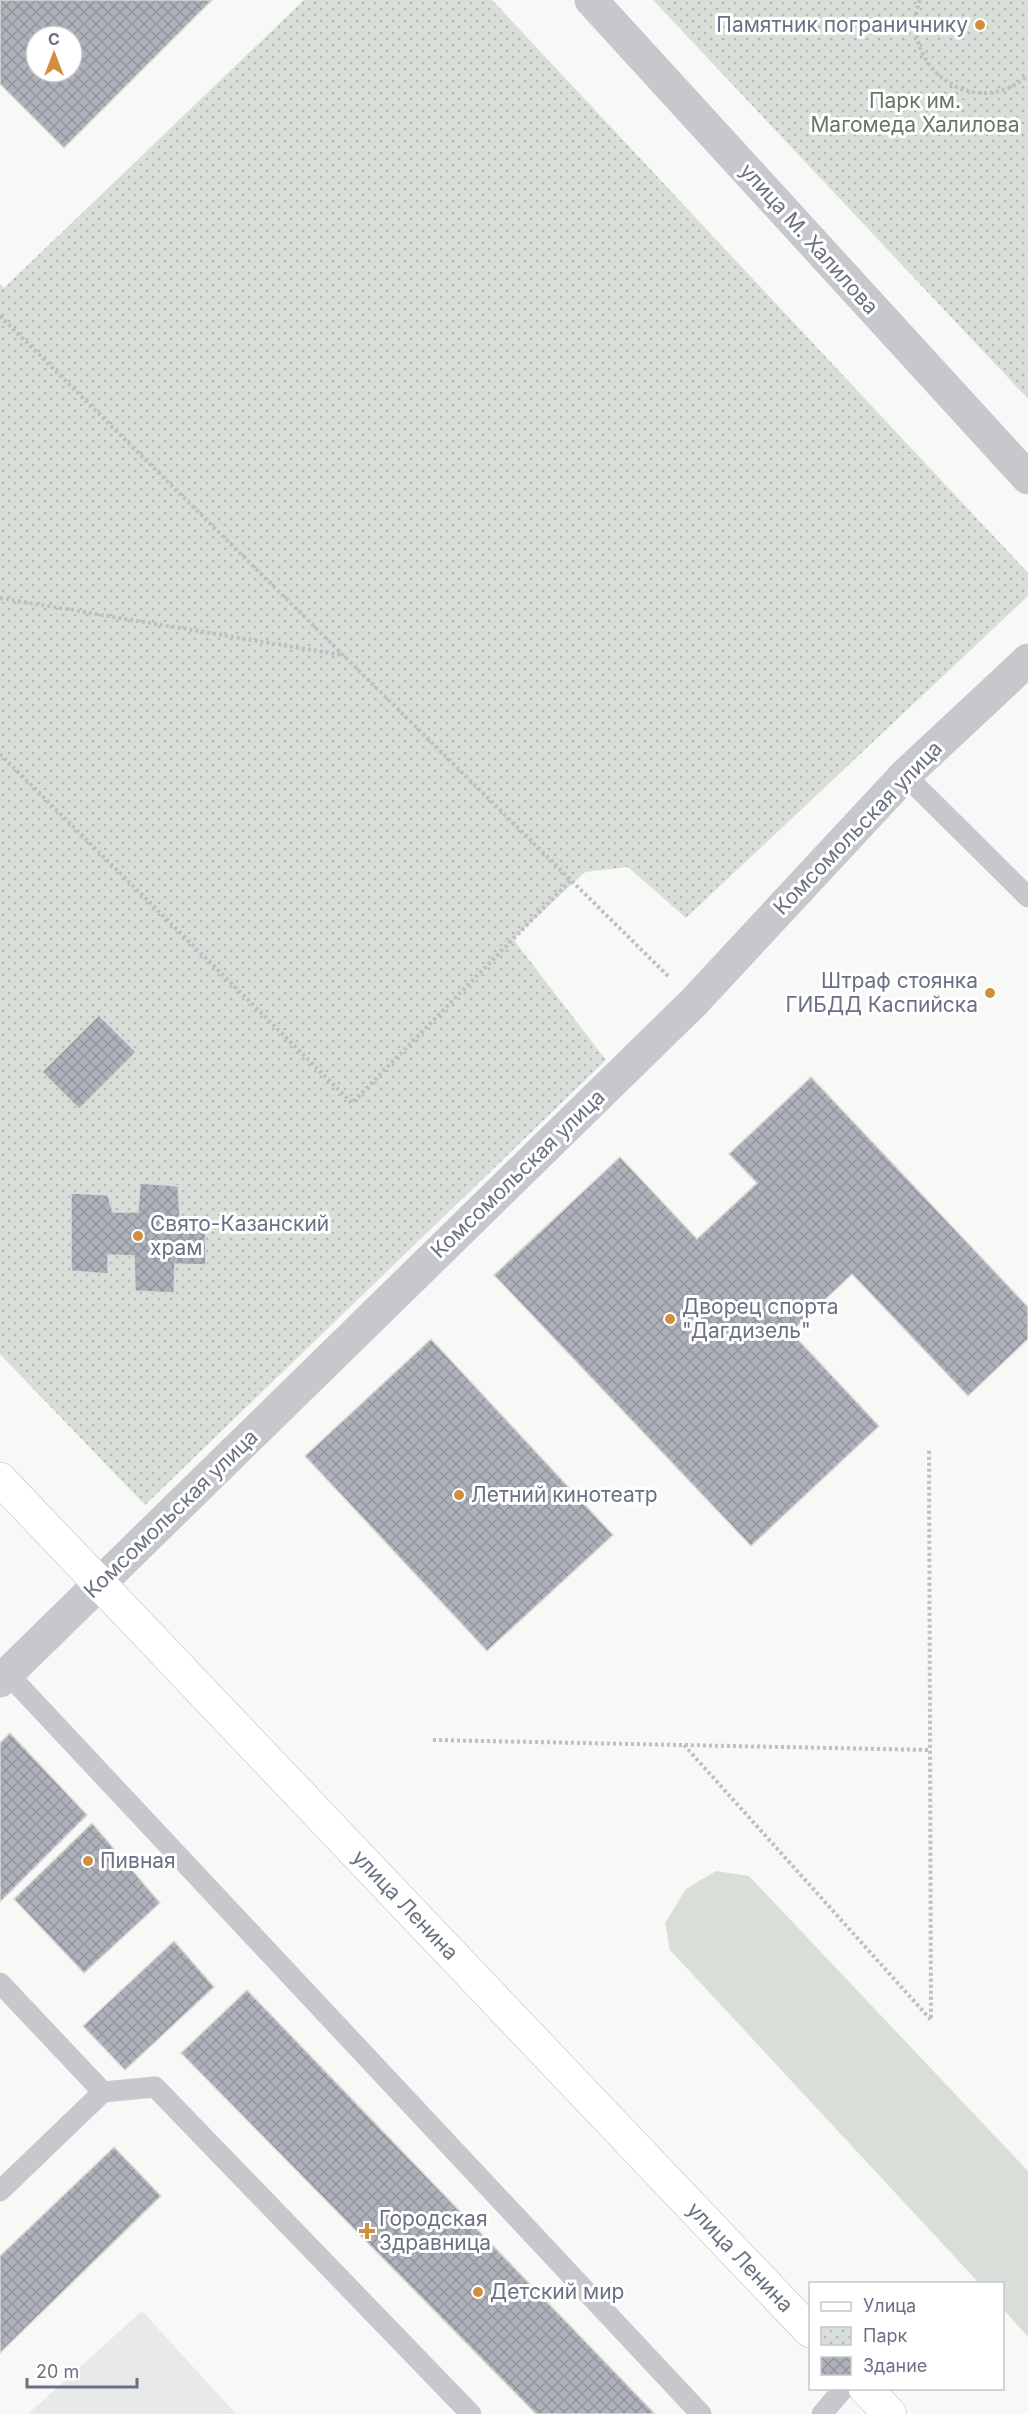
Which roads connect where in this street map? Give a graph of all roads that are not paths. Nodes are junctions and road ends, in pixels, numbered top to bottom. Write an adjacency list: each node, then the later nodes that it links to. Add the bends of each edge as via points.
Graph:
1 (591, 0): 2 (street, улица М. Халилова)
2 (1028, 478)
3 (1028, 660): 4 (street, Комсомольская улица)
4 (905, 775): 5 (lane); 7 (street, Комсомольская улица, via 694,1002)
5 (1028, 897)
6 (0, 1479): 7 (street, улица Ленина)
7 (99, 1584): 8 (street, Комсомольская улица); 12 (street, улица Ленина)
8 (4, 1677): 16 (lane)
9 (0, 1983): 10 (lane)
10 (103, 2092): 11 (lane); 15 (lane, via 155,2087)
11 (0, 2191)
12 (809, 2330)
13 (842, 2390): 17 (lane)
14 (867, 2390): 18 (street)
15 (471, 2414)
16 (701, 2414)
17 (822, 2414)
18 (890, 2414)

